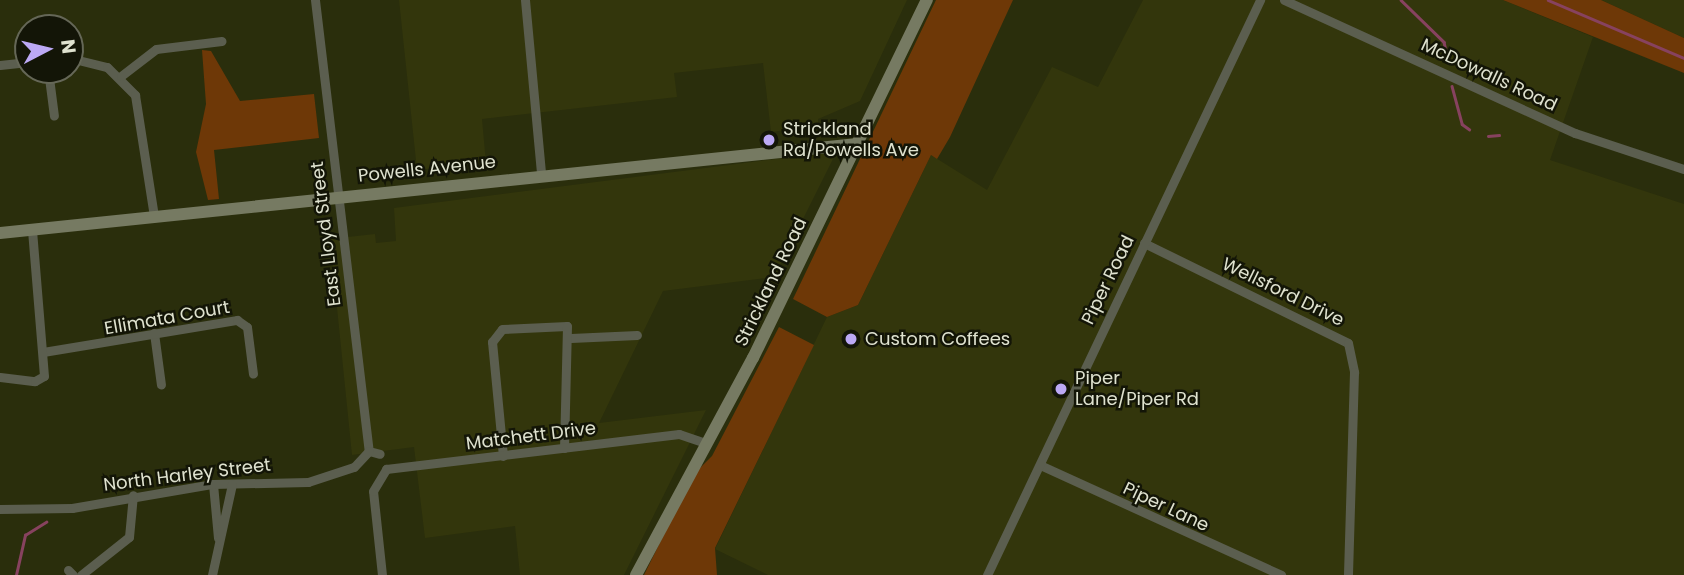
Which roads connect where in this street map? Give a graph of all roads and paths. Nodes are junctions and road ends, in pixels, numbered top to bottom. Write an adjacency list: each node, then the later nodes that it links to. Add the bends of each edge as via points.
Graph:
1 (314, 0): 14 (street, East Lloyd Street)
2 (525, 0): 13 (street)
3 (927, 0): 11 (main road, Strickland Road)
4 (1260, 0): 18 (street, Piper Road)
5 (1284, 0): 12 (street, McDowalls Road, via 1575,133)
6 (222, 41): 8 (street, via 150,51)
7 (84, 60): 8 (street)
8 (121, 76): 15 (street, via 142,112)
9 (50, 84): 10 (street)
10 (54, 116)
11 (858, 144): 13 (main road, Powells Avenue); 26 (main road, Strickland Road)
12 (1684, 169)
13 (541, 174): 14 (main road, Powells Avenue)
14 (337, 197): 15 (main road, Powells Avenue); 28 (street, East Lloyd Street)
15 (154, 216): 16 (main road, Powells Avenue)
16 (32, 229): 17 (main road, Powells Avenue); 22 (street)
17 (0, 233)
18 (1144, 243): 31 (street, Piper Road); 43 (street, Wellsford Drive, via 1348,343 1354,372)
19 (155, 334): 22 (street, Ellimata Court); 23 (street, Ellimata Court, via 240,321 247,327); 25 (street)
20 (637, 335): 21 (street)
21 (571, 338): 27 (street, via 561,411); 30 (street, via 560,323 494,332)
22 (43, 352): 24 (street, via 42,379)
23 (253, 374)
24 (0, 377)
25 (161, 385)
26 (705, 443): 27 (street, Matchett Drive, via 679,434); 40 (main road, Strickland Road)
27 (564, 448): 30 (street, Matchett Drive)
28 (369, 451): 29 (street); 33 (street, North Harley Street, via 354,467 318,480)
29 (380, 454)
30 (503, 456): 39 (street, Matchett Drive, via 390,468 377,477 373,491)
31 (1040, 465): 41 (street, Piper Road); 42 (street, Piper Lane)
32 (214, 484): 33 (street, North Harley Street); 34 (street, North Harley Street); 36 (street)
33 (232, 484): 36 (street)
34 (133, 495): 35 (street, North Harley Street, via 72,508); 37 (street, via 129,537)
35 (0, 509)
36 (218, 543): 38 (street)
37 (81, 575)
38 (212, 575)
39 (382, 575)
40 (636, 575)
41 (987, 575)
42 (1281, 575)
43 (1348, 575)

